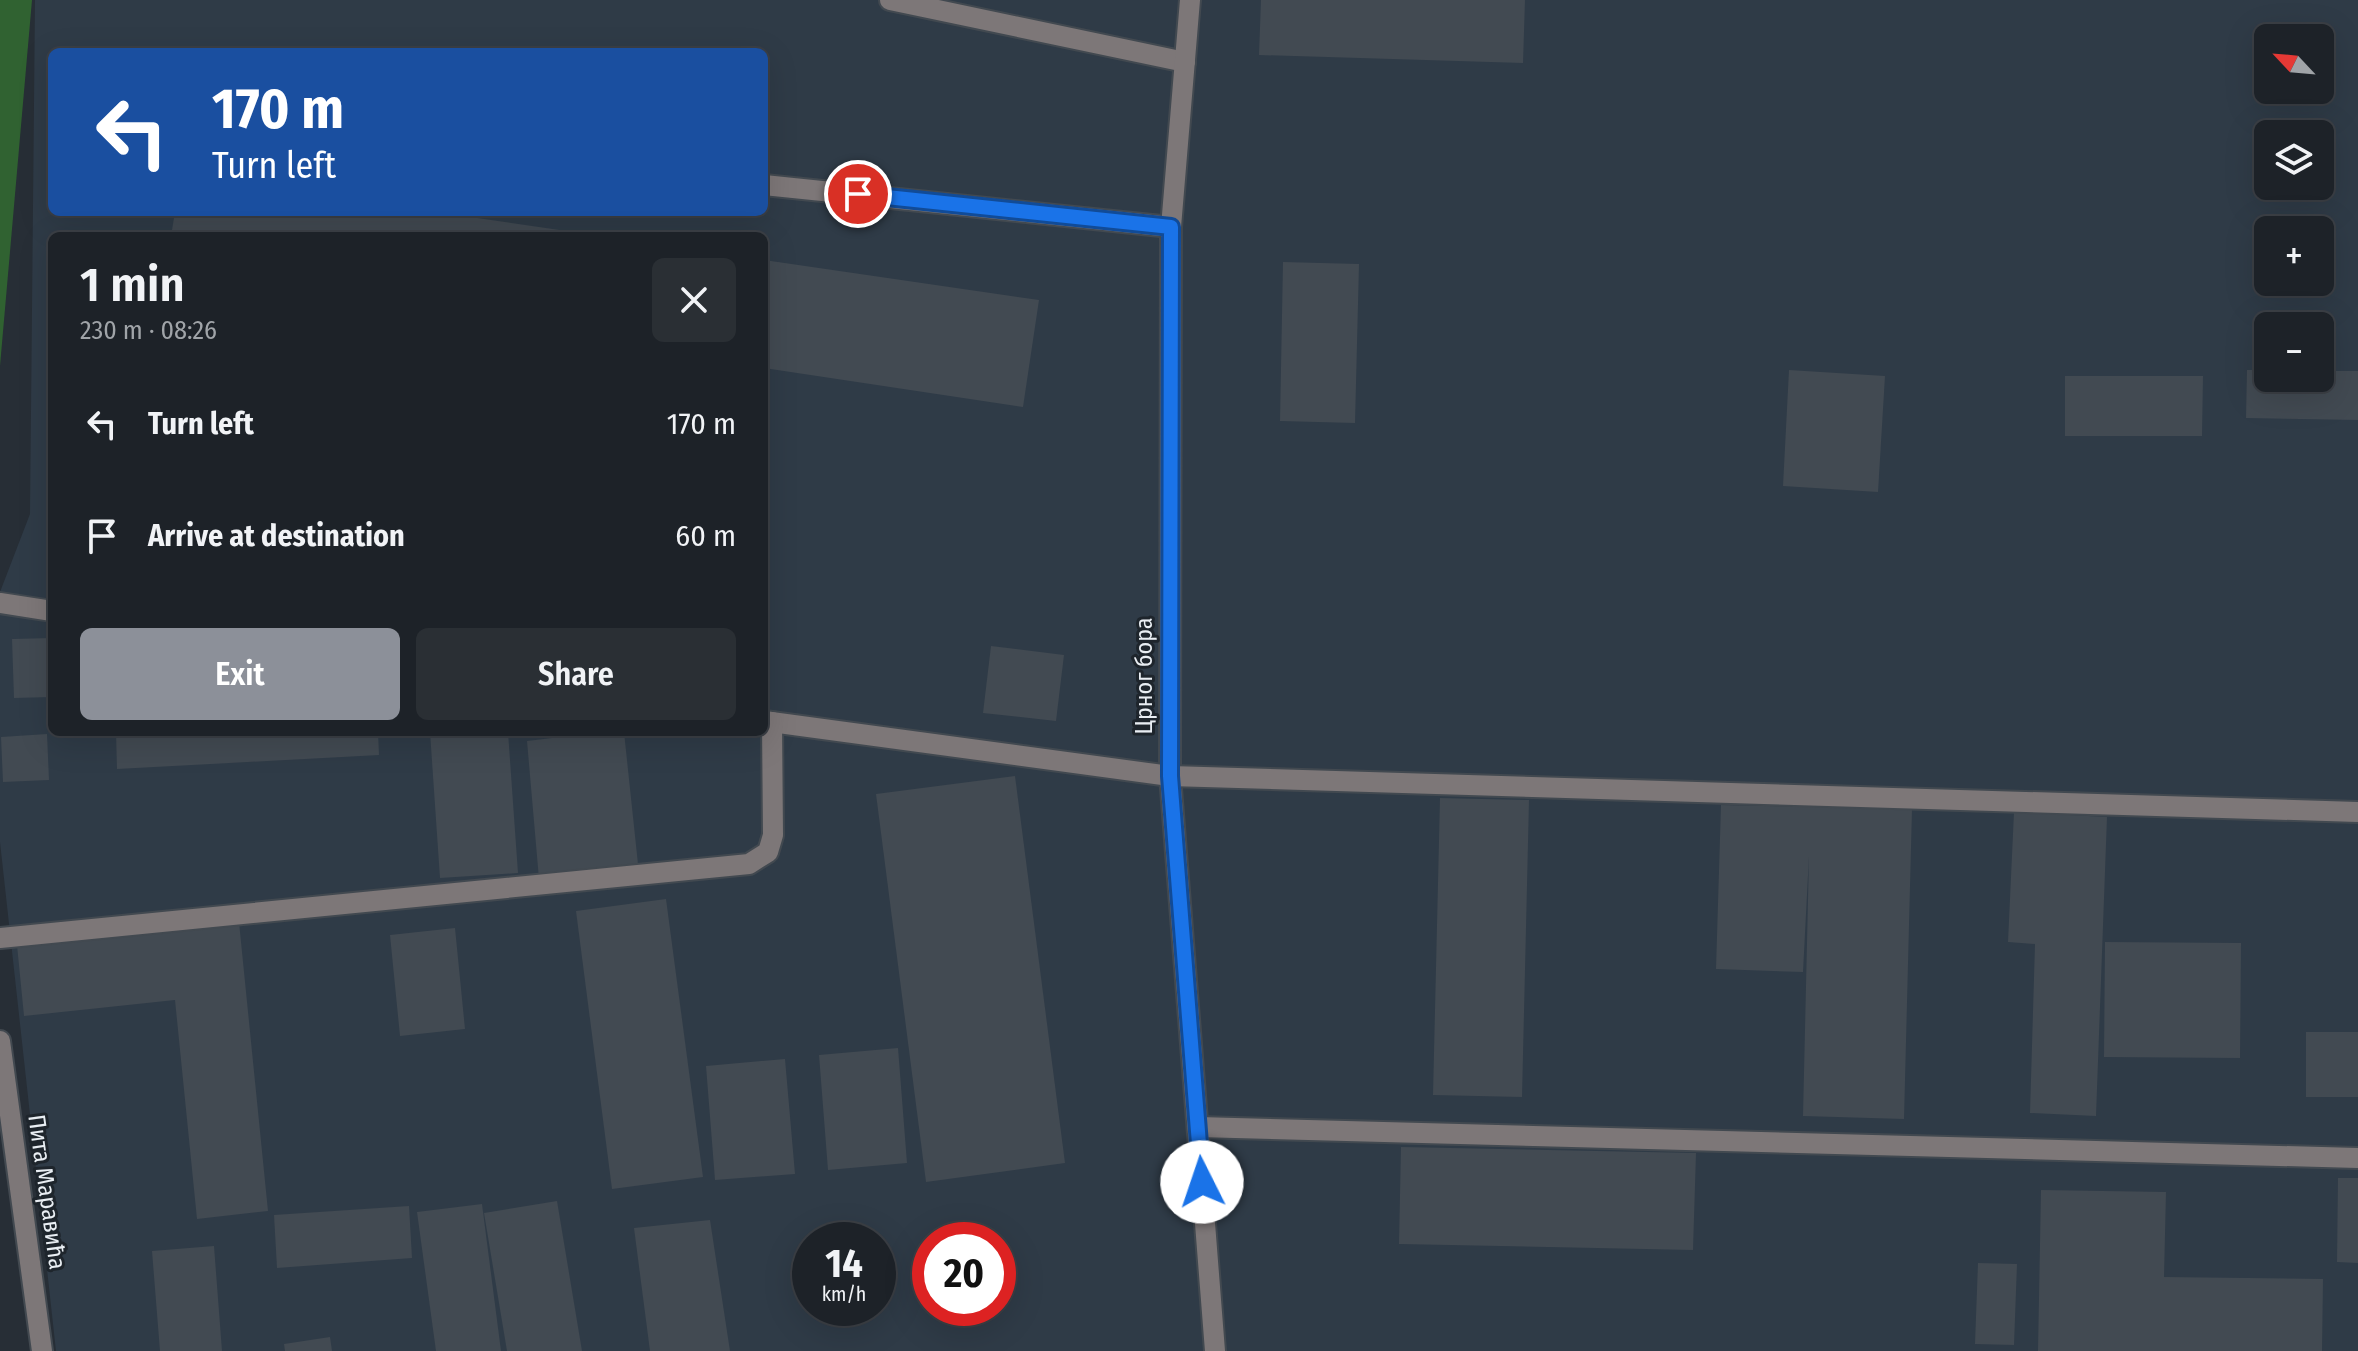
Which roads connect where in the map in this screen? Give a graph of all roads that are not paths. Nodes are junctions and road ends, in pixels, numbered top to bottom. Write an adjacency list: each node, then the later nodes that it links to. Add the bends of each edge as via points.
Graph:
1 (890, 0): 3 (lane)
2 (1190, 0): 3 (lane, Црног бора)
3 (1185, 62): 5 (lane, Црног бора)
4 (768, 185): 5 (lane)
5 (1171, 227): 9 (lane, Црног бора)
6 (0, 603): 7 (lane)
7 (48, 610)
8 (768, 721): 9 (lane); 11 (lane, via 773,835 768,852 749,864)
9 (1170, 776): 10 (lane); 13 (lane, Црног бора)
10 (2358, 812)
11 (0, 938)
12 (0, 1041): 15 (lane, Пита Маравића)
13 (1198, 1127): 14 (lane); 16 (lane, Црног бора)
14 (2358, 1158)
15 (42, 1351)
16 (1215, 1351)

